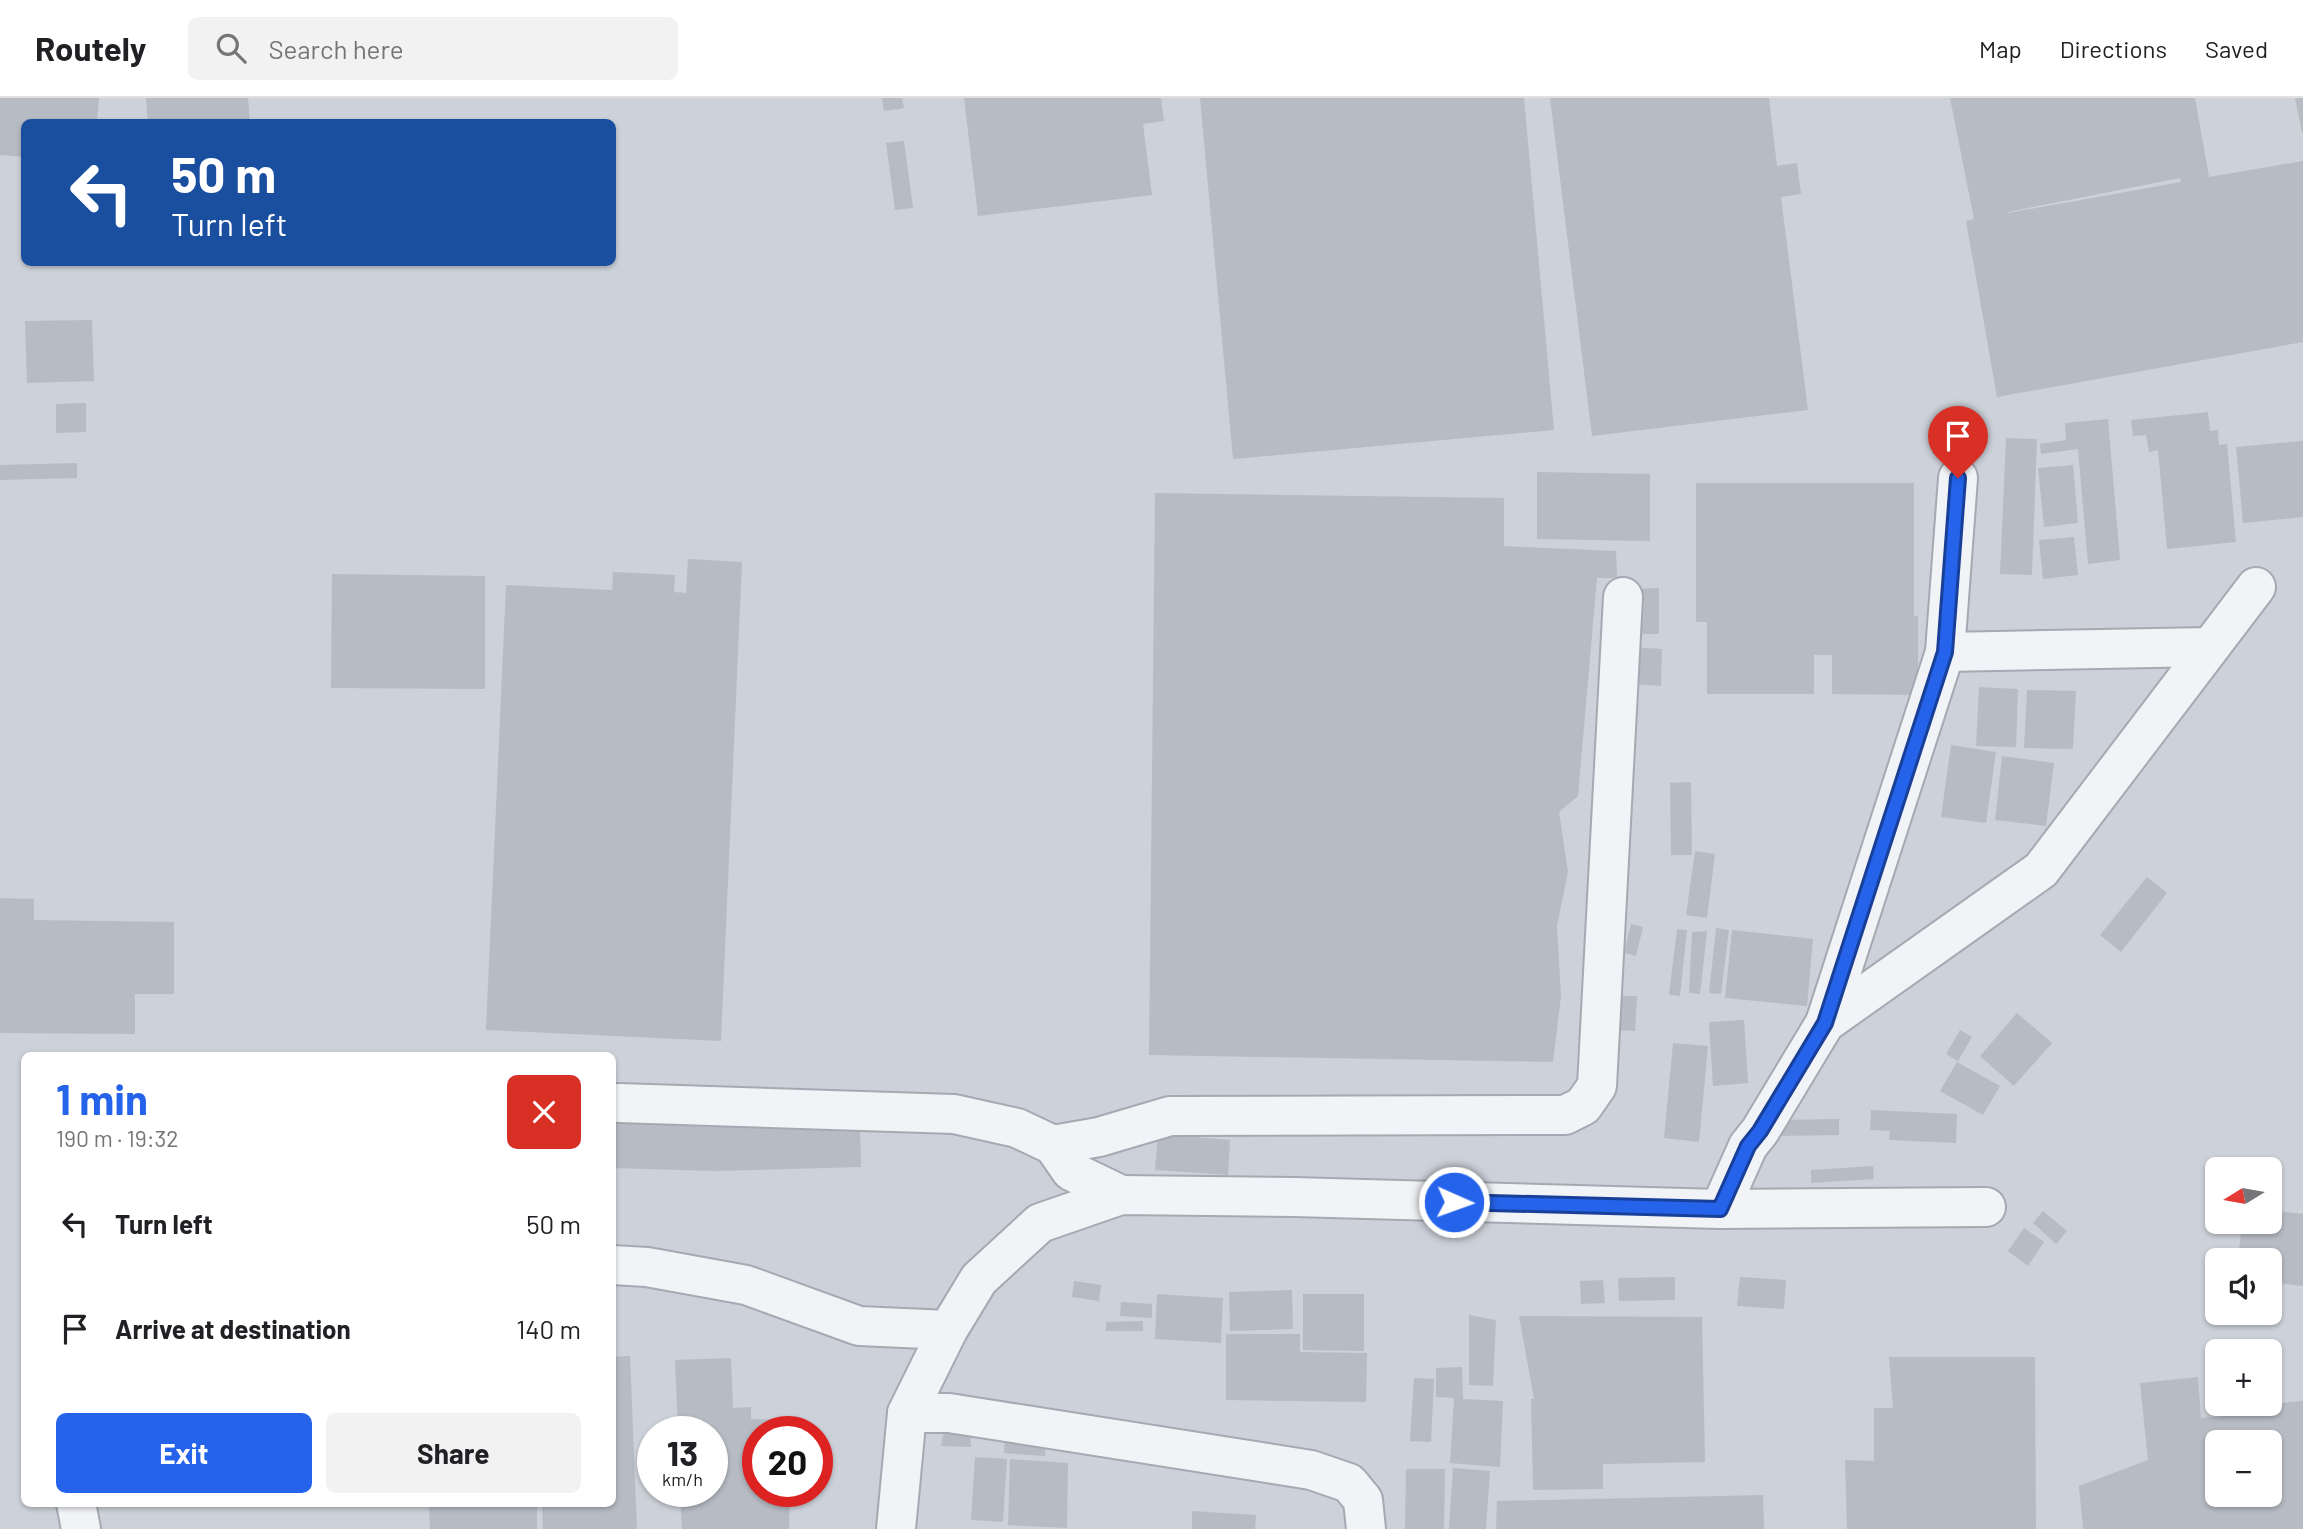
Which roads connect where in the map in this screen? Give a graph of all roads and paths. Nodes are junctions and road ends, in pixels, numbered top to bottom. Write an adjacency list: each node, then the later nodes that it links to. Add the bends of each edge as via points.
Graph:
1 (1958, 478): 5 (lane)
2 (2256, 587): 4 (lane)
3 (1623, 597): 8 (lane, via 1597,1086 1583,1106 1565,1115 1170,1115 1099,1137)
4 (2208, 647): 5 (lane); 6 (lane, via 2041,870)
5 (1945, 652): 6 (lane)
6 (1825, 1023): 11 (lane, via 1748,1146)
7 (619, 1103): 8 (lane, via 954,1114 1017,1128)
8 (1053, 1145): 9 (lane, via 1071,1171)
9 (1121, 1195): 11 (lane); 13 (lane, via 1040,1223 979,1279)
10 (1986, 1207): 11 (lane)
11 (1720, 1209)
12 (616, 1265): 13 (lane, via 746,1285 859,1326)
13 (948, 1331): 14 (lane)
14 (907, 1413): 17 (lane); 18 (lane, via 949,1413 1311,1470 1349,1483 1363,1500)
15 (77, 1507): 16 (lane)
16 (81, 1529)
17 (896, 1529)
18 (1366, 1529)

